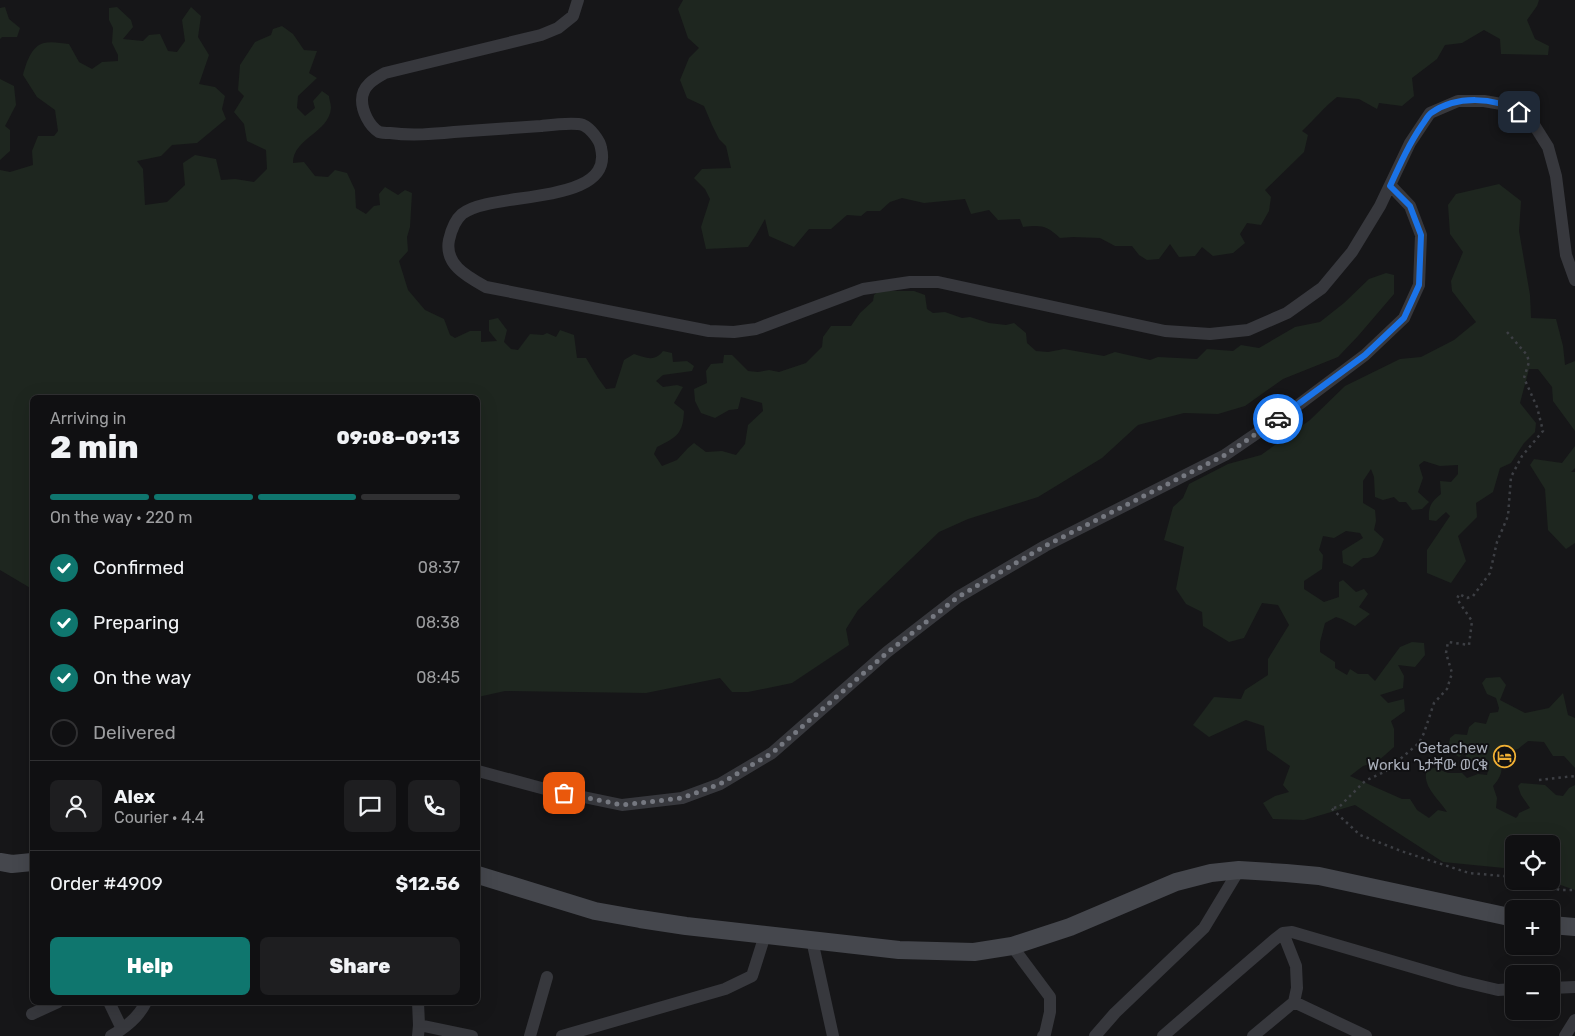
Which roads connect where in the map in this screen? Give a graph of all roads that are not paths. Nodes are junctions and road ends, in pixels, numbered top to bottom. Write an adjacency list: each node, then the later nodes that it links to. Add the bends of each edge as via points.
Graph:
1 (578, 0): 2 (street, via 573,16 558,28 385,73 369,82 362,99 364,115 379,132 408,136 558,124 583,125 595,136 601,147 602,161 596,175 584,185 476,206 462,214 452,228 448,244 450,258 463,274 486,287 709,331 734,332 770,325 863,289 886,284 938,282 1165,331 1210,334 1248,330 1287,313 1322,288 1352,252)
2 (1390, 186): 3 (street, via 1410,142 1430,113 1458,101 1507,105 1531,120 1548,148 1556,176 1566,255); 4 (street, via 1410,206 1421,235 1419,285 1404,318 1365,355 1225,455 1045,546 958,597 888,652 772,753 720,784 682,798 622,805)
3 (1575, 280)
4 (480, 772)
5 (0, 862): 6 (street)
6 (30, 862)
7 (1238, 870): 9 (street, via 1319,876); 15 (street, via 1176,882 1070,927); 35 (street, via 1204,928 1121,1006)
8 (480, 875): 13 (street, via 595,911)
9 (1505, 916)
10 (1560, 925): 11 (street)
11 (1575, 927)
12 (1283, 933): 19 (street, via 1292,932 1460,981); 20 (street, via 1296,966); 36 (street)
13 (765, 935): 14 (street); 32 (street, via 752,976 725,989)
14 (812, 940): 15 (street, via 899,950 974,952); 33 (street)
15 (1012, 946): 34 (street, via 1050,997 1050,1012)
16 (547, 977): 31 (street)
17 (1575, 987): 18 (street)
18 (1560, 988)
19 (1505, 990)
20 (1294, 1002): 37 (street); 38 (street)
21 (52, 1005): 25 (street)
22 (110, 1005): 27 (street)
23 (145, 1005): 27 (street, via 142,1012)
24 (418, 1005): 28 (street)
25 (32, 1014)
26 (1575, 1020): 39 (street)
27 (122, 1029): 29 (street)
28 (418, 1031): 30 (street)
29 (111, 1036)
30 (472, 1036)
31 (530, 1036)
32 (562, 1036)
33 (833, 1036)
34 (1043, 1036)
35 (1095, 1036)
36 (1163, 1036)
37 (1253, 1036)
38 (1366, 1036)
39 (1565, 1036)

